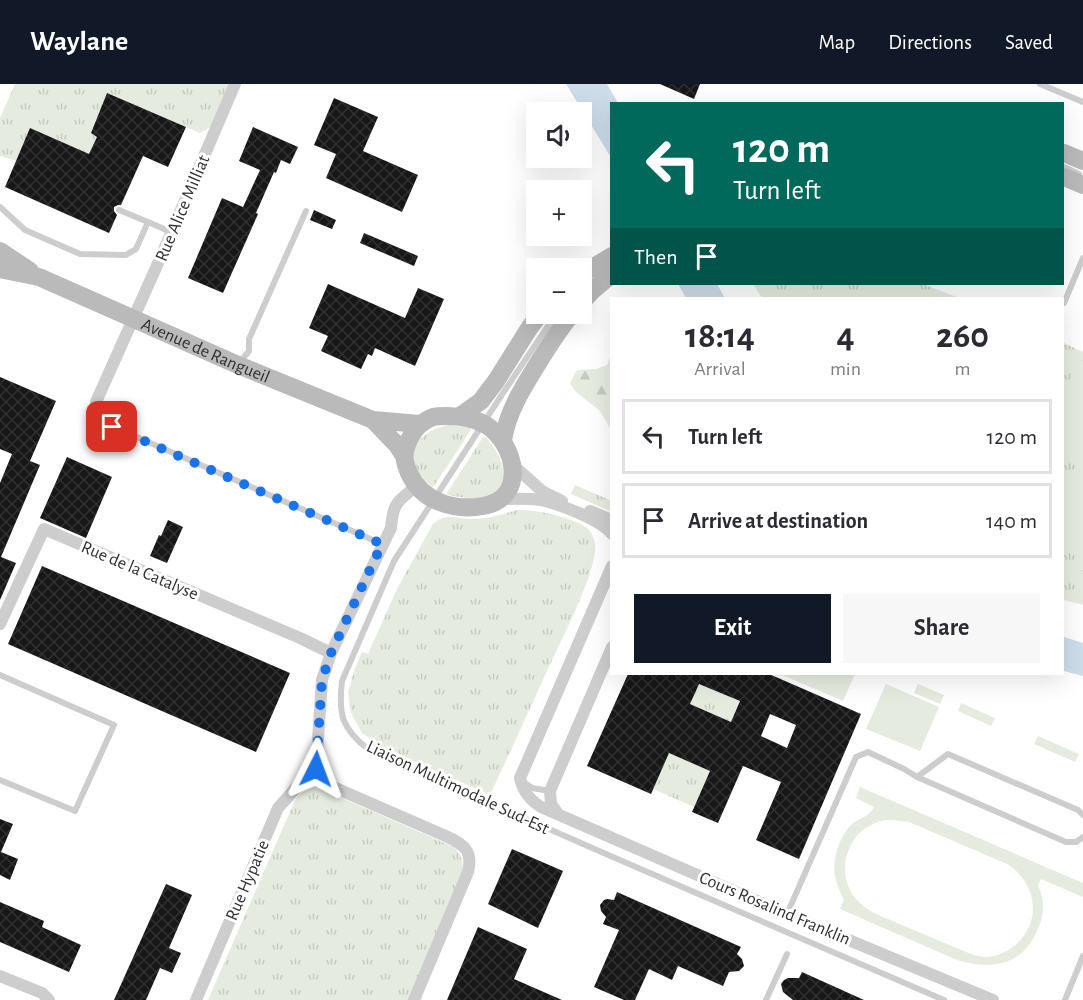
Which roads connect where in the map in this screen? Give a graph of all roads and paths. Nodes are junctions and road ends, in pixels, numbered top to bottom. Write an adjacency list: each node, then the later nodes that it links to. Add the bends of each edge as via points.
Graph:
1 (235, 84): 14 (street, Rue Alice Milliat)
2 (1040, 84): 3 (lane)
3 (1083, 102)
4 (1064, 153): 5 (street)
5 (1083, 161)
6 (1064, 167): 7 (lane)
7 (1083, 176)
8 (1064, 177): 9 (street)
9 (1083, 185)
10 (0, 207): 13 (lane, via 25,230 80,254 126,255 136,249)
11 (119, 210): 13 (lane)
12 (306, 211): 28 (lane, via 249,339 249,351)
13 (148, 222): 14 (lane)
14 (172, 232): 27 (street, Rue Alice Milliat)
15 (0, 251): 21 (street, Avenue de Rangueil)
16 (1083, 258): 23 (lane)
17 (608, 264): 19 (street); 20 (lane); 22 (street)
18 (0, 269): 21 (street, Avenue de Rangueil)
19 (592, 270)
20 (592, 276)
21 (39, 277): 27 (street, Avenue de Rangueil)
22 (592, 291)
23 (1064, 303)
24 (532, 324): 29 (street, via 481,401)
25 (549, 324): 32 (lane, Liaison Multimodale Sud-Est)
26 (564, 324): 34 (street, via 518,395)
27 (131, 325): 28 (street, Avenue de Rangueil); 31 (street, Rue Alice Milliat, via 96,402)
28 (238, 365): 30 (street, Avenue de Rangueil)
29 (460, 416): 32 (street); 33 (street, Avenue de Rangueil, via 432,417)
30 (373, 420): 33 (street, Avenue de Rangueil); 35 (street, Avenue de Rangueil)
31 (100, 421): 42 (lane)
32 (484, 423): 34 (street); 39 (lane, Liaison Multimodale Sud-Est)
33 (420, 424): 35 (street)
34 (503, 440): 36 (street)
35 (404, 456): 37 (street, Avenue de Rangueil)
36 (513, 465): 38 (street, via 513,476); 40 (street, via 542,491)
37 (417, 486): 39 (street); 42 (street, via 392,510 391,528)
38 (502, 499): 39 (street, via 472,508); 41 (street, via 539,500 565,507)
39 (434, 500): 64 (lane, Liaison Multimodale Sud-Est, via 394,561 342,681 343,717 359,742 418,772)
40 (610, 519)
41 (610, 531)
42 (382, 544): 46 (street)
43 (610, 571): 50 (street)
44 (0, 624): 46 (street, Rue de la Catalyse, via 44,530)
45 (610, 652): 52 (street)
46 (331, 653): 48 (street, via 322,680 316,769)
47 (0, 675): 51 (lane, via 114,725 75,811)
48 (319, 777): 61 (street, Rue Hypatie, via 296,788 278,808); 62 (street, via 324,783 460,843 471,861)
49 (917, 777): 54 (lane, via 948,754); 55 (lane, via 1066,842); 56 (lane, via 868,752 856,757)
50 (520, 778): 52 (lane, via 532,789); 53 (street, Cours Rosalind Franklin, via 531,800)
51 (0, 780)
52 (550, 791): 53 (street)
53 (558, 814): 56 (street, Cours Rosalind Franklin)
54 (1083, 815)
55 (1083, 837)
56 (787, 914): 65 (street, Cours Rosalind Franklin)
57 (787, 954): 63 (lane)
58 (1083, 956): 66 (lane)
59 (0, 976): 60 (street, via 42,993)
60 (49, 1000)
61 (196, 1000)
62 (414, 1000)
63 (766, 1000)
64 (944, 1000)
65 (993, 1000)
66 (1065, 1000)

